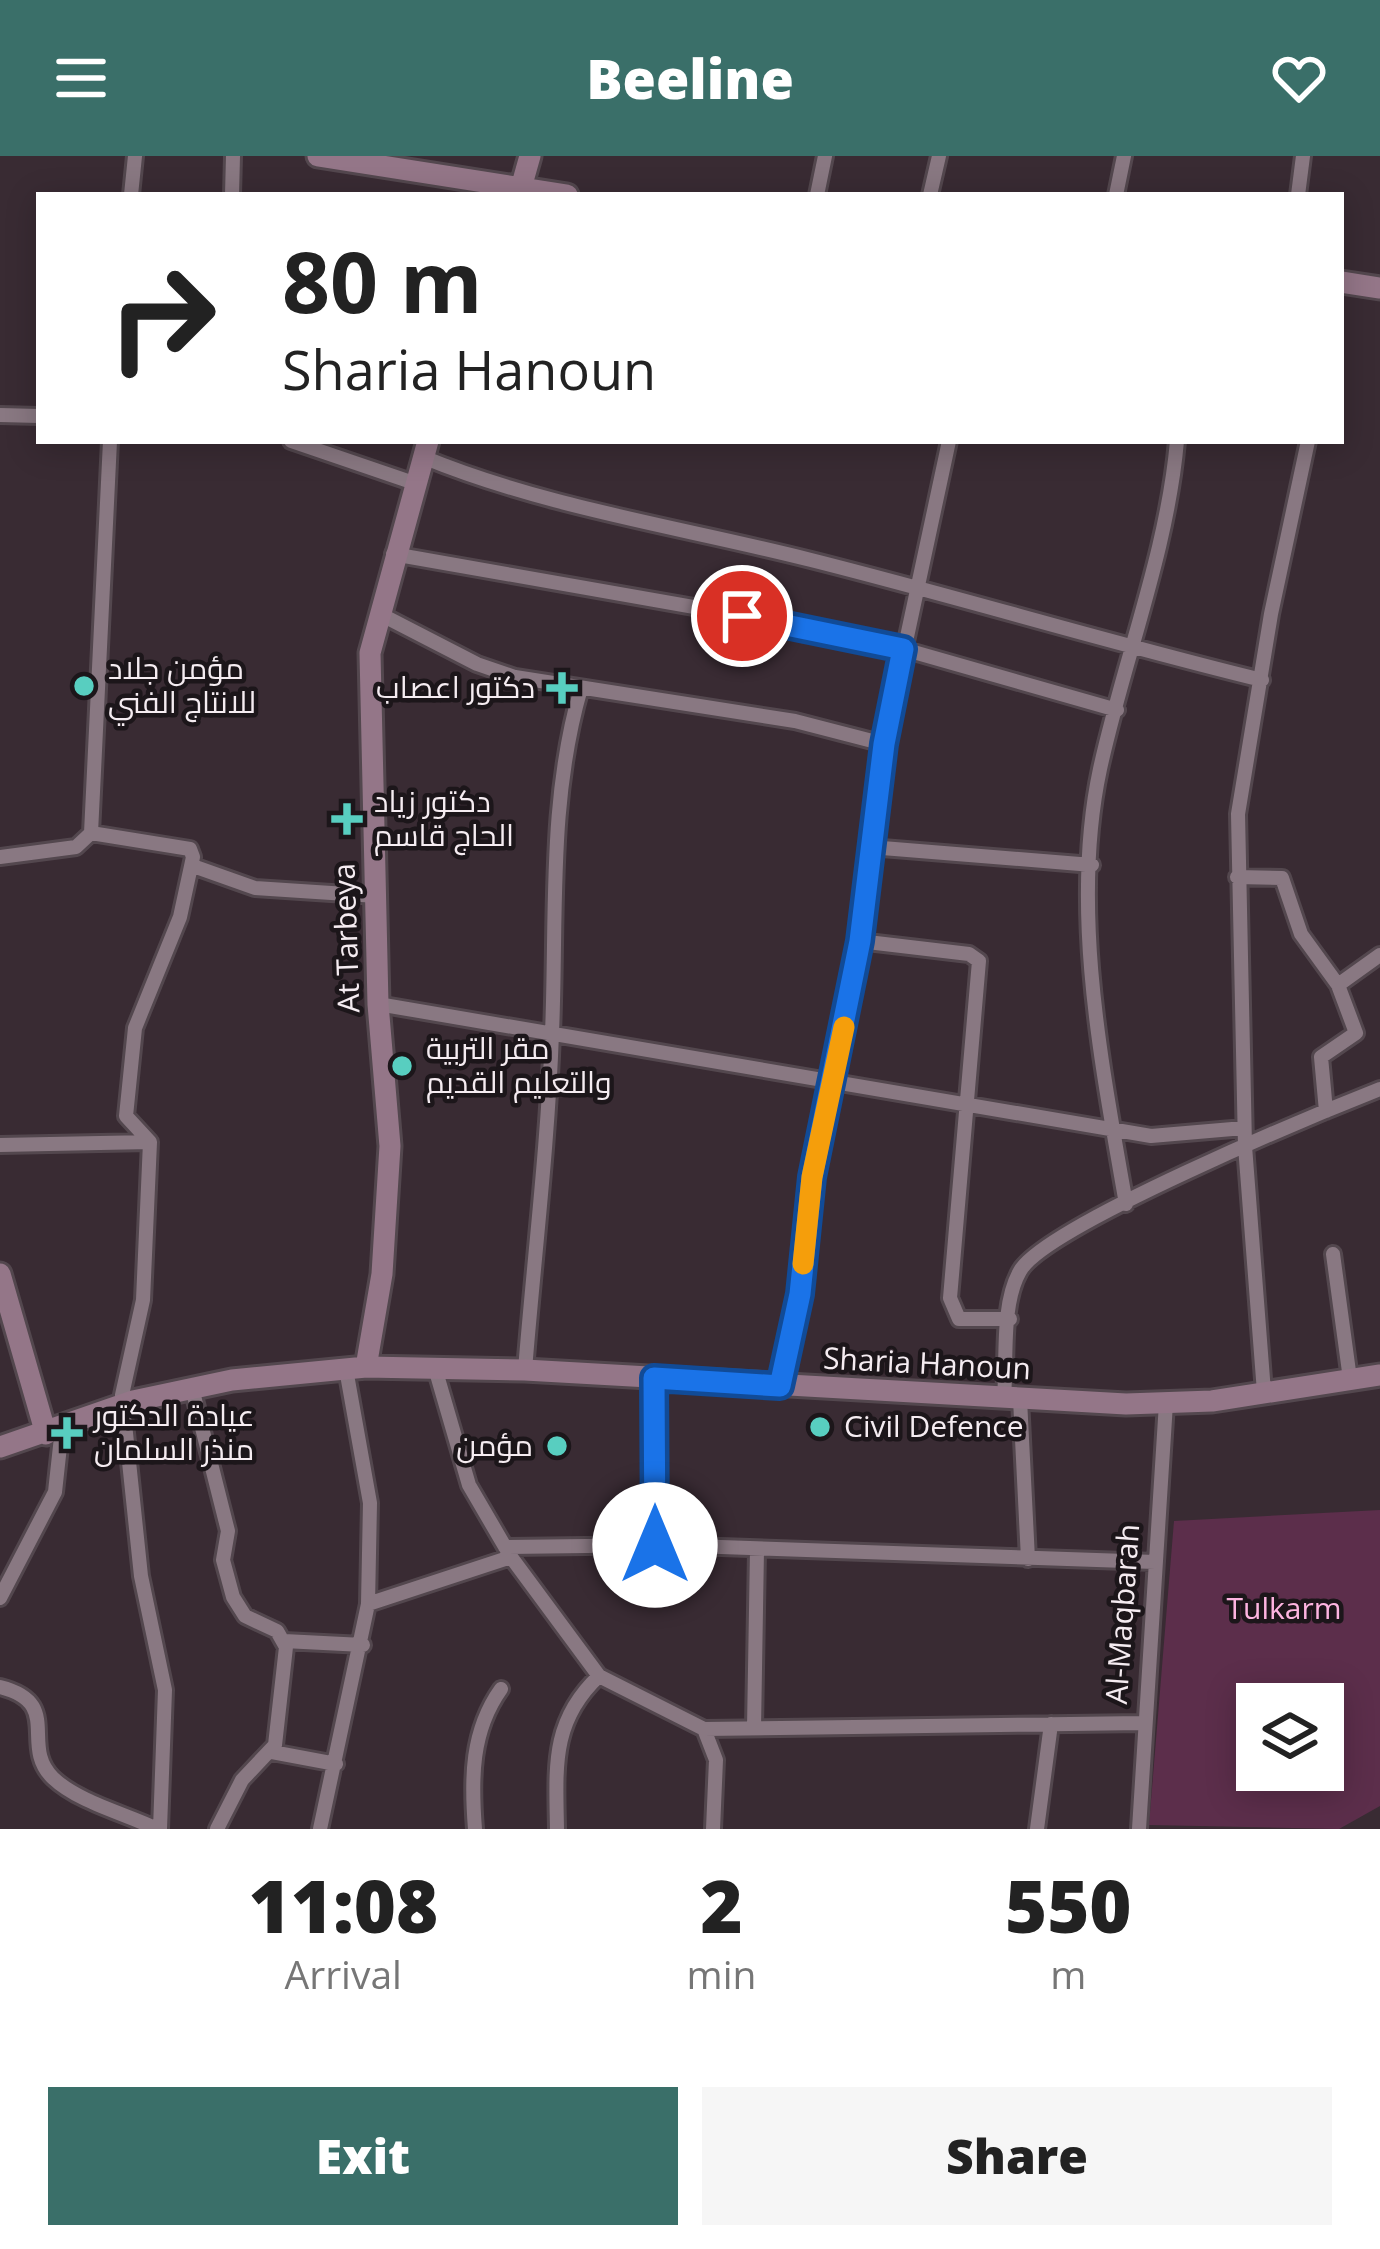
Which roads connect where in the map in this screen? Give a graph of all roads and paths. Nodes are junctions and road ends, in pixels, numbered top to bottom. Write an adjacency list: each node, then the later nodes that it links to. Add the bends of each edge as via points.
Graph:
1 (135, 156): 10 (street)
2 (232, 156): 11 (street)
3 (318, 156): 9 (street)
4 (530, 156): 12 (street)
5 (825, 156): 13 (street)
6 (939, 156): 14 (street)
7 (1124, 156): 15 (street)
8 (1303, 156): 16 (street)
9 (405, 163): 12 (street)
10 (131, 192)
11 (232, 192)
12 (520, 192)
13 (818, 192)
14 (931, 192)
15 (1117, 192)
16 (1298, 192)
17 (1344, 282): 18 (street)
18 (1380, 288)
19 (0, 415): 20 (street)
20 (36, 416)
21 (110, 444): 37 (street)
22 (300, 444): 27 (street)
23 (948, 444): 29 (street)
24 (1177, 444): 32 (street, via 1170,512)
25 (1307, 444): 33 (street)
26 (426, 449): 27 (street, At Tarbeya); 29 (street, via 473,478)
27 (414, 483): 28 (street, At Tarbeya)
28 (393, 554): 30 (street, At Tarbeya); 31 (street)
29 (921, 591): 31 (street); 32 (street)
30 (378, 613): 34 (street, via 496,671); 43 (street, At Tarbeya, via 368,729)
31 (903, 649): 35 (street); 36 (street)
32 (1132, 649): 33 (street); 35 (street)
33 (1262, 680): 42 (street, via 1238,814)
34 (581, 688): 36 (street, via 795,721); 48 (street, via 556,804)
35 (1117, 710): 40 (street, via 1100,771)
36 (884, 744): 38 (street)
37 (91, 833): 39 (street, via 76,848); 41 (street, via 190,849)
38 (870, 847): 40 (street); 44 (street)
39 (0, 857)
40 (1092, 865): 54 (street, via 1097,1023)
41 (193, 866): 43 (street, via 254,888); 55 (street, via 135,1028 126,1116)
42 (1238, 877): 46 (street, via 1282,878 1300,934); 53 (street)
43 (377, 896): 47 (street, At Tarbeya)
44 (860, 941): 49 (street); 51 (street, via 977,957)
45 (1380, 955): 46 (street)
46 (1338, 985): 52 (street, via 1356,1033 1321,1057)
47 (378, 1004): 48 (street); 62 (street, At Tarbeya, via 390,1146 382,1274)
48 (552, 1034): 49 (street); 64 (street)
49 (833, 1081): 51 (street); 68 (street)
50 (1380, 1089): 52 (street)
51 (963, 1104): 54 (street); 61 (street, via 952,1309 964,1320)
52 (1326, 1111): 57 (street)
53 (1244, 1128): 54 (street, via 1162,1136); 57 (street)
54 (1114, 1130): 58 (street)
55 (150, 1142): 56 (street); 73 (street, via 143,1300)
56 (0, 1145)
57 (1245, 1146): 58 (street); 70 (street)
58 (1126, 1204): 61 (street, via 1030,1258 1014,1284)
59 (1334, 1254): 67 (street)
60 (0, 1274): 74 (street)
61 (1010, 1319): 71 (street)
62 (356, 1368): 63 (street, Sharia Hanoun); 69 (street, Sharia Hanoun); 82 (street, via 370,1503)
63 (435, 1368): 64 (street, Sharia Hanoun); 78 (street, via 469,1485)
64 (524, 1370): 66 (street, Sharia Hanoun)
65 (1380, 1375): 67 (street, Sharia Hanoun)
66 (654, 1378): 68 (street, Sharia Hanoun); 76 (street)
67 (1350, 1379): 70 (street, Sharia Hanoun)
68 (780, 1386): 71 (street, Sharia Hanoun)
69 (191, 1388): 73 (street, Sharia Hanoun); 83 (street, via 228,1531 223,1560 233,1597 245,1616)
70 (1264, 1392): 72 (street, Sharia Hanoun)
71 (1012, 1398): 72 (street, Sharia Hanoun); 79 (street)
72 (1166, 1403): 80 (street, Al-Maqbarah)
73 (123, 1405): 74 (street, Sharia Hanoun); 94 (street, via 141,1576 165,1690)
74 (54, 1431): 75 (street, Sharia Hanoun); 81 (street, via 55,1492)
75 (0, 1447)
76 (655, 1545): 77 (street); 78 (street)
77 (758, 1550): 79 (street); 90 (street)
78 (508, 1552): 82 (street); 85 (street)
79 (1028, 1559): 80 (street)
80 (1155, 1562): 88 (street, Al-Maqbarah)
81 (0, 1598)
82 (368, 1604): 84 (street)
83 (284, 1641): 84 (street); 92 (street)
84 (363, 1646): 93 (street)
85 (599, 1676): 91 (street); 98 (street, via 572,1704 557,1741)
86 (0, 1687): 94 (street, via 28,1697 37,1711 49,1774)
87 (501, 1689): 97 (street, via 474,1753)
88 (1142, 1723): 89 (street); 101 (street, Al-Maqbarah)
89 (1051, 1724): 90 (street); 100 (street)
90 (754, 1728): 91 (street)
91 (704, 1729): 99 (street, via 716,1760)
92 (272, 1752): 93 (street); 95 (street, via 242,1780)
93 (336, 1764): 96 (street)
94 (159, 1829)
95 (218, 1829)
96 (320, 1829)
97 (475, 1829)
98 (557, 1829)
99 (713, 1829)
100 (1037, 1829)
101 (1138, 1829)

